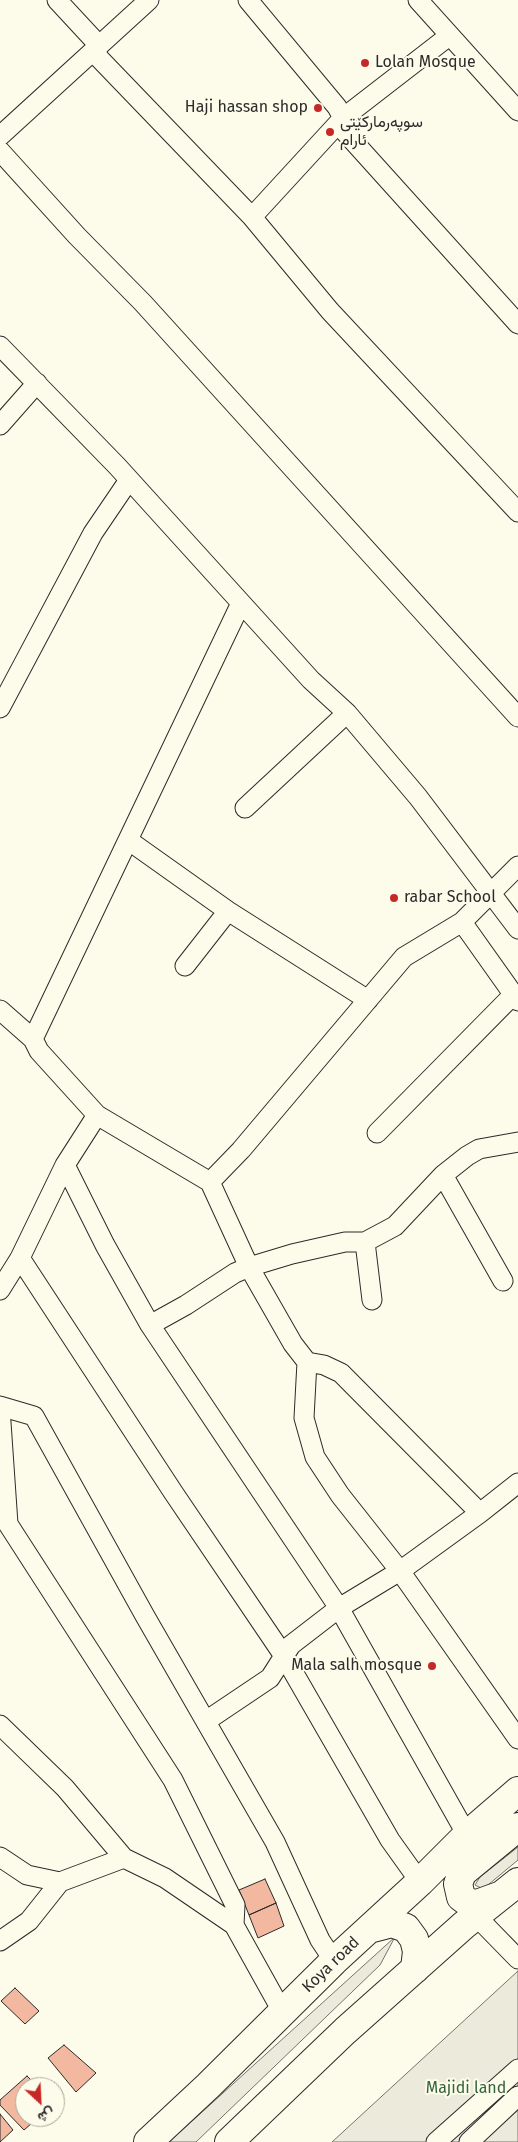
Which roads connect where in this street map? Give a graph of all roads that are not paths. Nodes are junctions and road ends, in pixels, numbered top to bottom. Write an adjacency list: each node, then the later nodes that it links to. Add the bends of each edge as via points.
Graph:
1 (57, 0): 6 (street, via 95,41)
2 (149, 0): 6 (street)
3 (248, 0): 8 (street)
4 (418, 0): 5 (street)
5 (449, 36): 7 (street); 8 (street)
6 (96, 48): 9 (street); 11 (street, via 98,57)
7 (518, 111)
8 (343, 118): 11 (street); 12 (street, via 344,131)
9 (0, 136)
10 (0, 151): 21 (street, via 143,303)
11 (252, 217): 17 (street, via 330,311)
12 (518, 324)
13 (0, 346): 14 (street)
14 (37, 383): 15 (street); 16 (street)
15 (0, 425)
16 (129, 480): 18 (street); 19 (street, via 93,533)
17 (518, 512)
18 (241, 603): 20 (street, via 311,680); 23 (street)
19 (0, 708)
20 (347, 713): 22 (street); 25 (street, via 418,797)
21 (518, 717)
22 (245, 808)
23 (128, 840): 26 (street); 33 (street)
24 (518, 866): 25 (street)
25 (490, 893): 27 (street); 28 (street)
26 (228, 911): 29 (street); 31 (street)
27 (462, 922): 30 (street); 31 (street, via 404,957)
28 (518, 929)
29 (185, 966)
30 (516, 998): 35 (street)
31 (368, 1000): 39 (street)
32 (0, 1010): 33 (street)
33 (32, 1039): 34 (street)
34 (97, 1115): 37 (street); 39 (street)
35 (377, 1133)
36 (518, 1142): 38 (street, via 479,1149)
37 (65, 1166): 41 (street); 46 (street)
38 (443, 1175): 40 (street, via 395,1226); 43 (street)
39 (210, 1182): 42 (street)
40 (365, 1242): 42 (street, via 345,1242); 45 (street)
41 (20, 1258): 44 (street); 54 (street, via 172,1492)
42 (249, 1267): 46 (street); 47 (street, via 293,1344)
43 (503, 1281)
44 (0, 1290)
45 (372, 1300)
46 (150, 1325): 53 (street)
47 (307, 1362): 50 (street, via 341,1373); 52 (street, via 304,1418 315,1457 340,1495)
48 (0, 1407): 51 (street); 55 (street, via 34,1416)
49 (518, 1483): 50 (street)
50 (480, 1513): 52 (street)
51 (4, 1519): 67 (street, via 173,1780 235,1905)
52 (400, 1571): 53 (street); 57 (street)
53 (339, 1608): 54 (street, via 291,1645); 60 (street)
54 (284, 1656): 55 (street, via 270,1678); 64 (street, via 390,1840)
55 (206, 1721): 71 (street, via 275,1842 320,1940)
56 (0, 1725): 62 (street, via 65,1788)
57 (518, 1739)
58 (518, 1791): 60 (highway, Koya road)
59 (518, 1827): 65 (highway, via 462,1873 458,1884 461,1897 477,1904)
60 (467, 1835): 64 (highway, Koya road)
61 (0, 1857): 63 (street, via 27,1875)
62 (124, 1858): 63 (street); 67 (street, via 165,1878)
63 (60, 1882): 69 (street, via 29,1921)
64 (420, 1882): 68 (highway, Koya road)
65 (511, 1887): 66 (highway)
66 (476, 1916): 70 (street); 72 (highway)
67 (234, 1925): 73 (street)
68 (369, 1929): 71 (highway, Koya road); 72 (highway, via 392,1923 406,1928 417,1951)
69 (0, 1940)
70 (518, 1959)
71 (334, 1961): 73 (highway, Koya road)
72 (415, 1969): 77 (highway)
73 (283, 2012): 76 (highway, Koya road)
74 (518, 2069): 78 (street)
75 (518, 2096): 79 (street)
76 (148, 2142)
77 (229, 2142)
78 (436, 2142)
79 (469, 2142)

